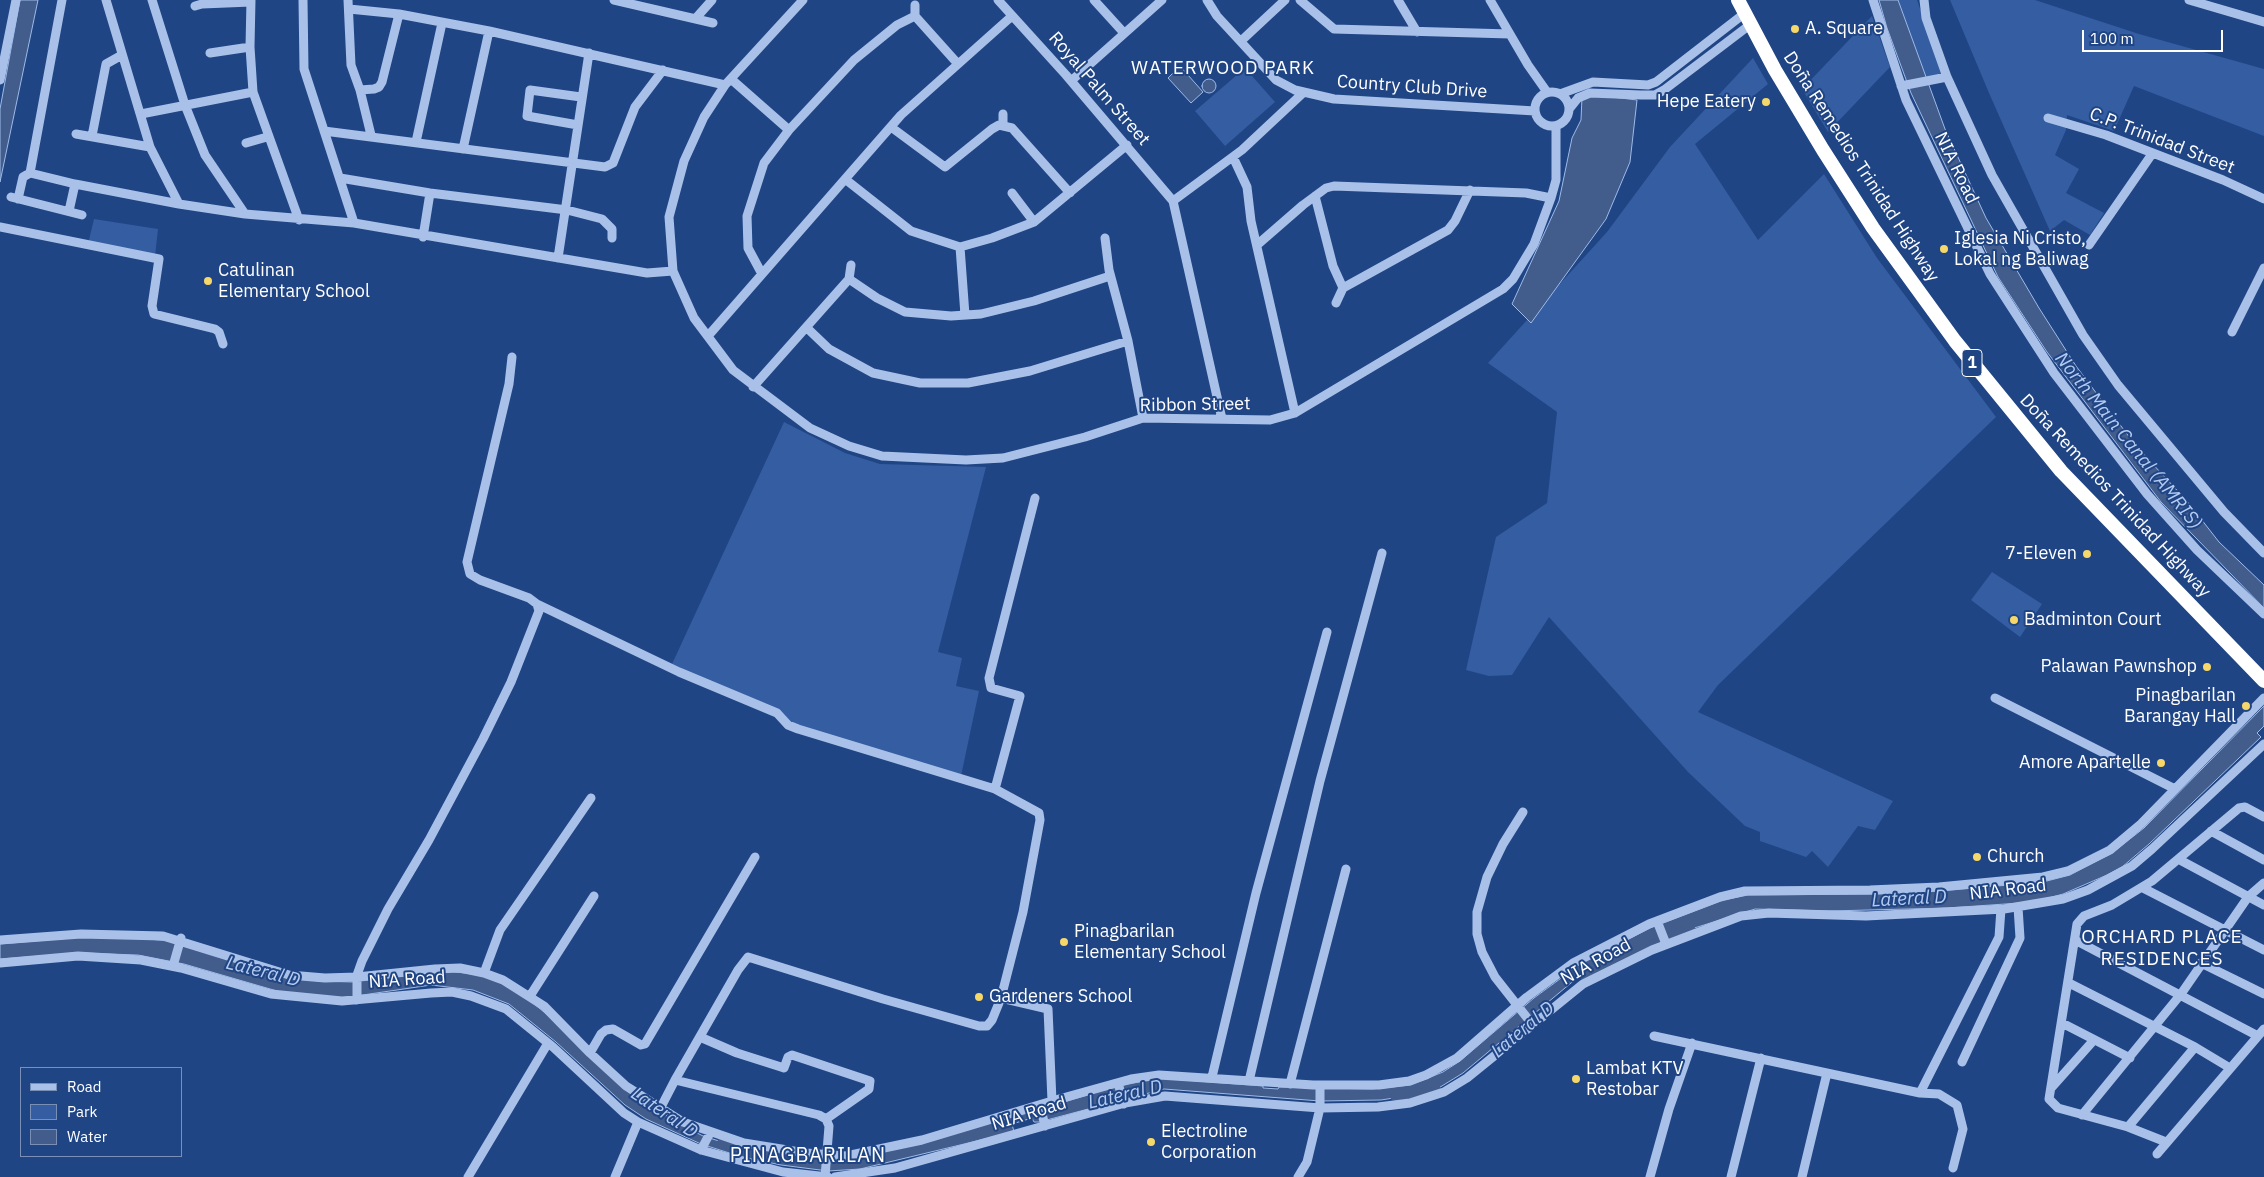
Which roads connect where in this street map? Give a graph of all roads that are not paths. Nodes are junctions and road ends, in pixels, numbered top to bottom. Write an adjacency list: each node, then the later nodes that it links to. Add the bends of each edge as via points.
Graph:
1 (16, 0): 47 (street)
2 (62, 0): 82 (street)
3 (106, 0): 43 (street)
4 (152, 0): 57 (street)
5 (303, 0): 68 (street, via 304,69)
6 (614, 0): 22 (street)
7 (712, 0): 30 (street)
8 (804, 0): 49 (street, Ribbon Street)
9 (998, 0): 29 (street, Royal Palm Street)
10 (1094, 0): 37 (street)
11 (1162, 0): 37 (street)
12 (1207, 0): 39 (street, Country Club Drive, via 1217,16)
13 (1285, 0): 39 (street)
14 (1300, 0): 36 (street, via 1334,28)
15 (1398, 0): 36 (street)
16 (1490, 0): 38 (street)
17 (1738, 0): 31 (highway, Doña Remedios Trinidad Highway / 1)
18 (1873, 0): 50 (street, NIA Road)
19 (1924, 0): 46 (street, via 1926,18)
20 (2189, 0): 25 (street)
21 (251, 1): 23 (street); 40 (street)
22 (624, 1): 30 (street)
23 (200, 3)
24 (349, 4): 27 (street); 51 (street, via 350,65)
25 (2214, 4): 32 (street)
26 (915, 5): 28 (street)
27 (399, 14): 33 (street); 51 (street, via 382,82 374,89)
28 (915, 16): 44 (street); 67 (street, via 897,25 854,60)
29 (1012, 16): 44 (street); 48 (street, Royal Palm Street)
30 (696, 18): 34 (street)
31 (1748, 19): 55 (street, via 1656,82 1648,85 1593,82); 58 (street, via 1664,90 1642,95 1590,93 1578,98); 136 (highway, Doña Remedios Trinidad Highway / 1, via 1775,70 1868,221 1955,342 2068,478)
32 (2264, 22)
33 (442, 23): 35 (street); 73 (street)
34 (713, 23)
35 (489, 31): 42 (street); 77 (street)
36 (1417, 32): 38 (street)
37 (1124, 33): 48 (street)
38 (1510, 34): 54 (street)
39 (1241, 41): 53 (street, Country Club Drive, via 1276,80)
40 (250, 47): 41 (street); 52 (street)
41 (210, 52)
42 (589, 53): 45 (street); 56 (street)
43 (122, 55): 60 (street); 71 (street, via 106,64)
44 (958, 64): 66 (street)
45 (663, 70): 49 (street); 80 (street, via 635,107 610,166)
46 (1947, 77): 50 (street); 132 (street, via 1992,175 2083,335 2118,385 2224,512)
47 (0, 80)
48 (1071, 81): 75 (street, Royal Palm Street)
49 (728, 82): 67 (street); 113 (street, Ribbon Street, via 704,117 684,161 668,218)
50 (1904, 85): 134 (street, NIA Road, via 1940,174 1990,274 2054,373 2147,494 2197,550)
51 (360, 90): 70 (street)
52 (253, 92): 57 (street); 72 (street)
53 (1304, 92): 59 (street, Country Club Drive, via 1334,99); 79 (street)
54 (1547, 92): 55 (street); 59 (street, via 1539,97)
55 (1560, 94): 58 (street)
56 (581, 97): 63 (street); 63 (street, via 530,90 527,116)
57 (185, 105): 60 (street); 99 (street, via 205,155)
58 (1570, 108): 65 (street, via 1566,120)
59 (1535, 111): 65 (street, via 1540,122)
60 (141, 114): 76 (street)
61 (1003, 114): 64 (street)
62 (2048, 118): 78 (street, C.P. Trinidad Street, via 2106,135)
63 (578, 125): 80 (street)
64 (1003, 125): 81 (street, via 992,129); 90 (street, via 1012,128)
65 (1556, 126): 92 (street, Ribbon Street, via 1556,180)
66 (891, 127): 81 (street); 85 (street)
67 (790, 130): 114 (street, via 764,163 747,216 748,248)
68 (324, 131): 70 (street); 83 (street)
69 (76, 134): 71 (street)
70 (371, 135): 73 (street)
71 (92, 136): 76 (street)
72 (267, 137): 74 (street); 100 (street)
73 (416, 142): 77 (street)
74 (246, 143)
75 (1127, 145): 90 (street); 94 (street, Royal Palm Street)
76 (150, 147): 95 (street)
77 (464, 149): 80 (street)
78 (2152, 154): 93 (street, C.P. Trinidad Street); 107 (street)
79 (1233, 157): 94 (street); 108 (street, via 1247,187)
80 (573, 164): 96 (street)
81 (945, 167): 84 (street)
82 (30, 173): 86 (street); 97 (street, via 23,177 14,198)
83 (340, 178): 88 (street); 102 (street)
84 (945, 178)
85 (846, 179): 109 (street, via 911,231); 114 (street)
86 (75, 184): 95 (street); 97 (street)
87 (1470, 190): 91 (street, via 1334,186); 92 (street, via 1526,193); 117 (street, via 1448,230)
88 (430, 193): 96 (street); 104 (street)
89 (1012, 193): 101 (street)
90 (1070, 193): 101 (street)
91 (1315, 196): 108 (street); 117 (street, via 1333,266)
92 (1551, 198): 127 (street, Ribbon Street, via 1534,244 1513,279 1503,289)
93 (2264, 199)
94 (1173, 201): 129 (street)
95 (179, 204): 99 (street)
96 (566, 210): 105 (street, via 602,219 612,230); 110 (street)
97 (69, 211): 98 (street)
98 (82, 214)
99 (245, 214): 100 (street)
100 (298, 220): 102 (street)
101 (1034, 222): 109 (street)
102 (354, 223): 104 (street)
103 (0, 227): 124 (street, via 159,259 152,306 154,314 215,329)
104 (423, 237): 110 (street)
105 (612, 238)
106 (1105, 238): 115 (street)
107 (2089, 245)
108 (1257, 246): 127 (street)
109 (960, 247): 119 (street)
110 (558, 258): 113 (street, via 648,273)
111 (851, 265): 116 (street)
112 (2264, 268): 121 (street)
113 (673, 271): 122 (street, Ribbon Street, via 694,318)
114 (762, 274): 122 (street)
115 (1110, 276): 119 (street, via 1034,301); 123 (street)
116 (849, 279): 119 (street, via 905,312); 120 (street)
117 (1343, 288): 118 (street)
118 (1336, 303)
119 (966, 315)
120 (807, 328): 123 (street, via 829,349 873,374 920,383 968,383 1030,371); 126 (street)
121 (2232, 332)
122 (708, 336): 126 (street, Ribbon Street, via 733,370)
123 (1128, 341): 128 (street)
124 (223, 344)
125 (512, 357): 133 (street, via 509,384 467,562 470,574)
126 (753, 387): 128 (street, Ribbon Street, via 810,428 848,446 882,456 966,460 1003,458)
127 (1294, 413): 129 (street, Ribbon Street, via 1270,420)
128 (1143, 418): 129 (street, Ribbon Street)
129 (1222, 419)
130 (1035, 498): 140 (street, via 989,678 991,688 1020,696)
131 (1382, 553): 194 (street, via 1323,772)
132 (2264, 553)
133 (537, 604): 140 (street, via 679,672 777,713 798,729); 168 (street, via 539,611 512,682 429,840 388,909 362,961)
134 (2264, 614)
135 (1327, 632): 192 (street, via 1256,893)
136 (2264, 681)
137 (1995, 698): 141 (street)
138 (2264, 698): 141 (street)
139 (2264, 744): 155 (street, NIA Road, via 2132,866 2088,890 2063,899)
140 (995, 789): 174 (street, via 1038,813 1040,820 1023,912)
141 (2175, 789): 157 (street, via 2110,850 2068,871 2043,878 1870,890 1746,890 1720,897)
142 (590, 798): 167 (street, via 500,930)
143 (1522, 812): 175 (street, via 1488,877 1477,912 1477,934 1482,952 1494,977)
144 (2264, 817): 145 (street, via 2245,807 2240,808)
145 (2211, 831): 147 (street); 148 (street)
146 (755, 857): 186 (street, via 645,1044 641,1045 613,1029 606,1030)
147 (2180, 860): 151 (street); 153 (street)
148 (2264, 860)
149 (1346, 869): 196 (street)
150 (2264, 883): 153 (street)
151 (2143, 888): 158 (street); 160 (street, via 2080,919)
152 (594, 896): 172 (street)
153 (2248, 897): 154 (street); 158 (street)
154 (2264, 905)
155 (2018, 907): 156 (street, NIA Road); 189 (street, via 2020,938)
156 (2000, 909): 162 (street, NIA Road, via 1866,916 1754,914); 199 (street, via 1999,937)
157 (1658, 923): 162 (street); 175 (street, via 1573,963)
158 (2224, 929): 163 (street); 165 (street)
159 (0, 940): 161 (street, via 113,934 163,936)
160 (2075, 940): 169 (street); 170 (street)
161 (180, 941): 166 (street); 168 (street, via 289,975)
162 (1665, 941): 176 (street, NIA Road, via 1582,984)
163 (2264, 950)
164 (0, 963): 166 (street, NIA Road, via 78,956)
165 (2201, 963): 170 (street); 171 (street)
166 (173, 964): 173 (street, NIA Road, via 271,994 342,1001)
167 (484, 972): 168 (street, via 460,968 435,969); 172 (street)
168 (357, 979): 173 (street)
169 (2069, 983): 177 (street); 178 (street)
170 (2181, 994): 178 (street); 179 (street)
171 (2264, 994)
172 (530, 996): 186 (street)
173 (357, 998): 183 (street, NIA Road, via 452,992 471,996 506,1009)
174 (1001, 998): 181 (street, via 992,1020 987,1026 979,1026 748,957); 200 (street, via 1048,1009)
175 (1518, 1008): 176 (street); 197 (street, via 1457,1058 1426,1075 1394,1084)
176 (1529, 1022): 202 (street, NIA Road, via 1467,1078 1444,1092 1410,1103 1378,1107)
177 (2062, 1023): 182 (street); 198 (street)
178 (2154, 1026): 185 (street); 188 (street)
179 (2261, 1033): 190 (street)
180 (1654, 1036): 184 (street)
181 (700, 1037): 193 (street); 206 (street, via 784,1068 792,1055 870,1081 869,1089)
182 (2093, 1041): 188 (street); 198 (street)
183 (548, 1043): 207 (street, NIA Road); 216 (street)
184 (1692, 1043): 187 (street); 220 (street)
185 (2195, 1047): 190 (street); 209 (street)
186 (590, 1053): 204 (street, via 626,1086)
187 (1761, 1058): 191 (street); 221 (street)
188 (2130, 1058): 205 (street)
189 (1962, 1062)
190 (2230, 1068): 211 (street)
191 (1827, 1073): 199 (street); 222 (street)
192 (1212, 1077): 194 (street); 195 (street, via 1159,1075)
193 (676, 1080): 204 (street); 206 (street)
194 (1249, 1081): 196 (street)
195 (1118, 1084): 200 (street); 201 (street)
196 (1290, 1084): 197 (street)
197 (1320, 1087): 202 (street)
198 (2051, 1087): 205 (street, via 2049,1099 2053,1105)
199 (1920, 1093): 214 (street, via 1939,1094 1957,1105 1963,1129)
200 (1052, 1100): 203 (street)
201 (1123, 1101): 202 (street, NIA Road, via 1164,1096); 208 (street, NIA Road)
202 (1320, 1104): 219 (street, via 1307,1162)
203 (1040, 1108): 208 (street); 213 (street, via 879,1150)
204 (660, 1109): 210 (street, via 683,1122)
205 (2082, 1115): 209 (street)
206 (826, 1119): 213 (street, via 829,1126)
207 (638, 1122): 210 (street, NIA Road); 217 (street)
208 (1044, 1123): 218 (street, NIA Road, via 895,1168)
209 (2128, 1127): 211 (street)
210 (705, 1141): 213 (street); 215 (street, NIA Road, via 783,1172)
211 (2166, 1142): 212 (street)
212 (2157, 1154)
213 (827, 1156): 215 (street)
214 (1953, 1168)
215 (826, 1175)
216 (468, 1177)
217 (615, 1177)
218 (834, 1177)
219 (1298, 1177)
220 (1650, 1177)
221 (1731, 1177)
222 (1802, 1177)

